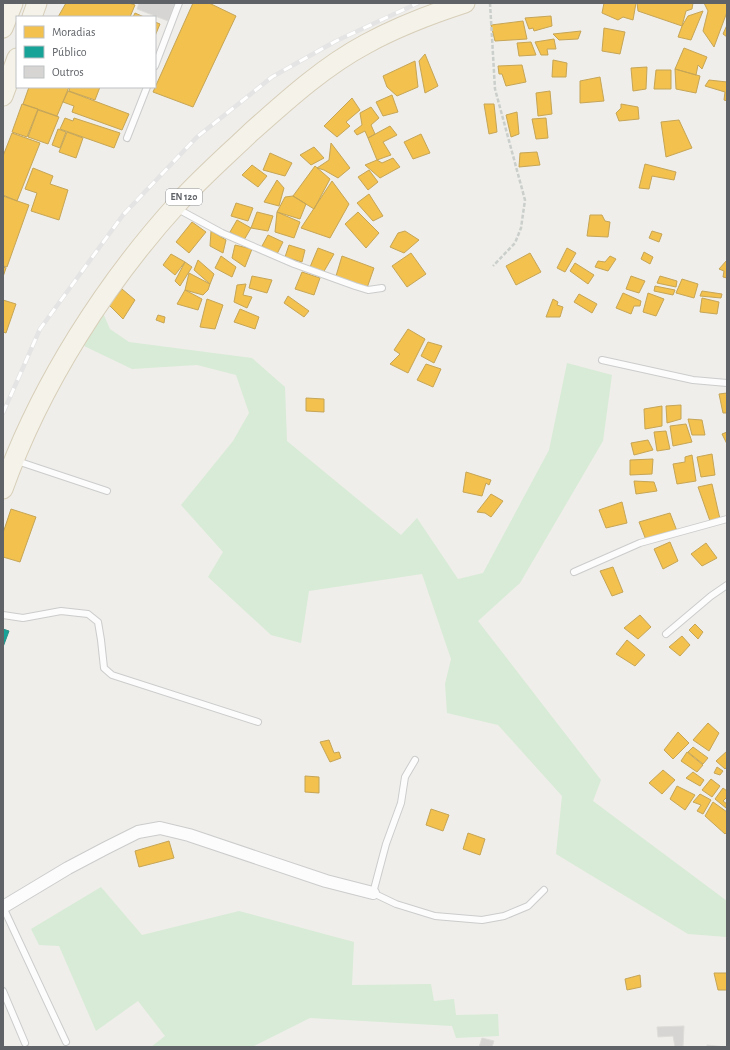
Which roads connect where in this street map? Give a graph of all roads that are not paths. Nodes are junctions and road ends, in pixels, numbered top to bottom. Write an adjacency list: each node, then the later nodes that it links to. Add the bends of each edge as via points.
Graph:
1 (12, 3): 6 (main road)
2 (37, 3): 5 (main road)
3 (179, 3): 8 (lane)
4 (465, 3): 12 (main road, EN 120, via 400,27 365,44 318,75 219,162)
5 (32, 16)
6 (3, 28)
7 (16, 61): 10 (main road)
8 (156, 63)
9 (147, 88): 11 (lane)
10 (3, 96)
11 (127, 138)
12 (175, 207): 13 (lane, via 222,233 294,264 368,290); 16 (main road, EN 120, via 110,289 69,352 38,408)
13 (382, 288)
14 (602, 360): 15 (lane, via 692,380)
15 (727, 383)
16 (14, 460): 17 (main road, EN 120); 18 (lane)
17 (3, 489)
18 (107, 491)
19 (727, 519): 20 (lane, via 640,544)
20 (574, 572)
21 (727, 585): 23 (lane)
22 (3, 615): 24 (lane, via 23,618 61,611 88,614 98,622 104,668 112,675)
23 (666, 634)
24 (258, 722)
25 (416, 760): 27 (lane, via 405,777 401,803 386,844)
26 (544, 890): 27 (lane, via 528,906 504,916 482,920 435,916 396,904)
27 (373, 893): 28 (street, via 326,881 189,835 160,828 138,832 106,848)
28 (3, 907): 30 (lane)
29 (3, 991): 31 (lane)
30 (66, 1042)
31 (25, 1044)

